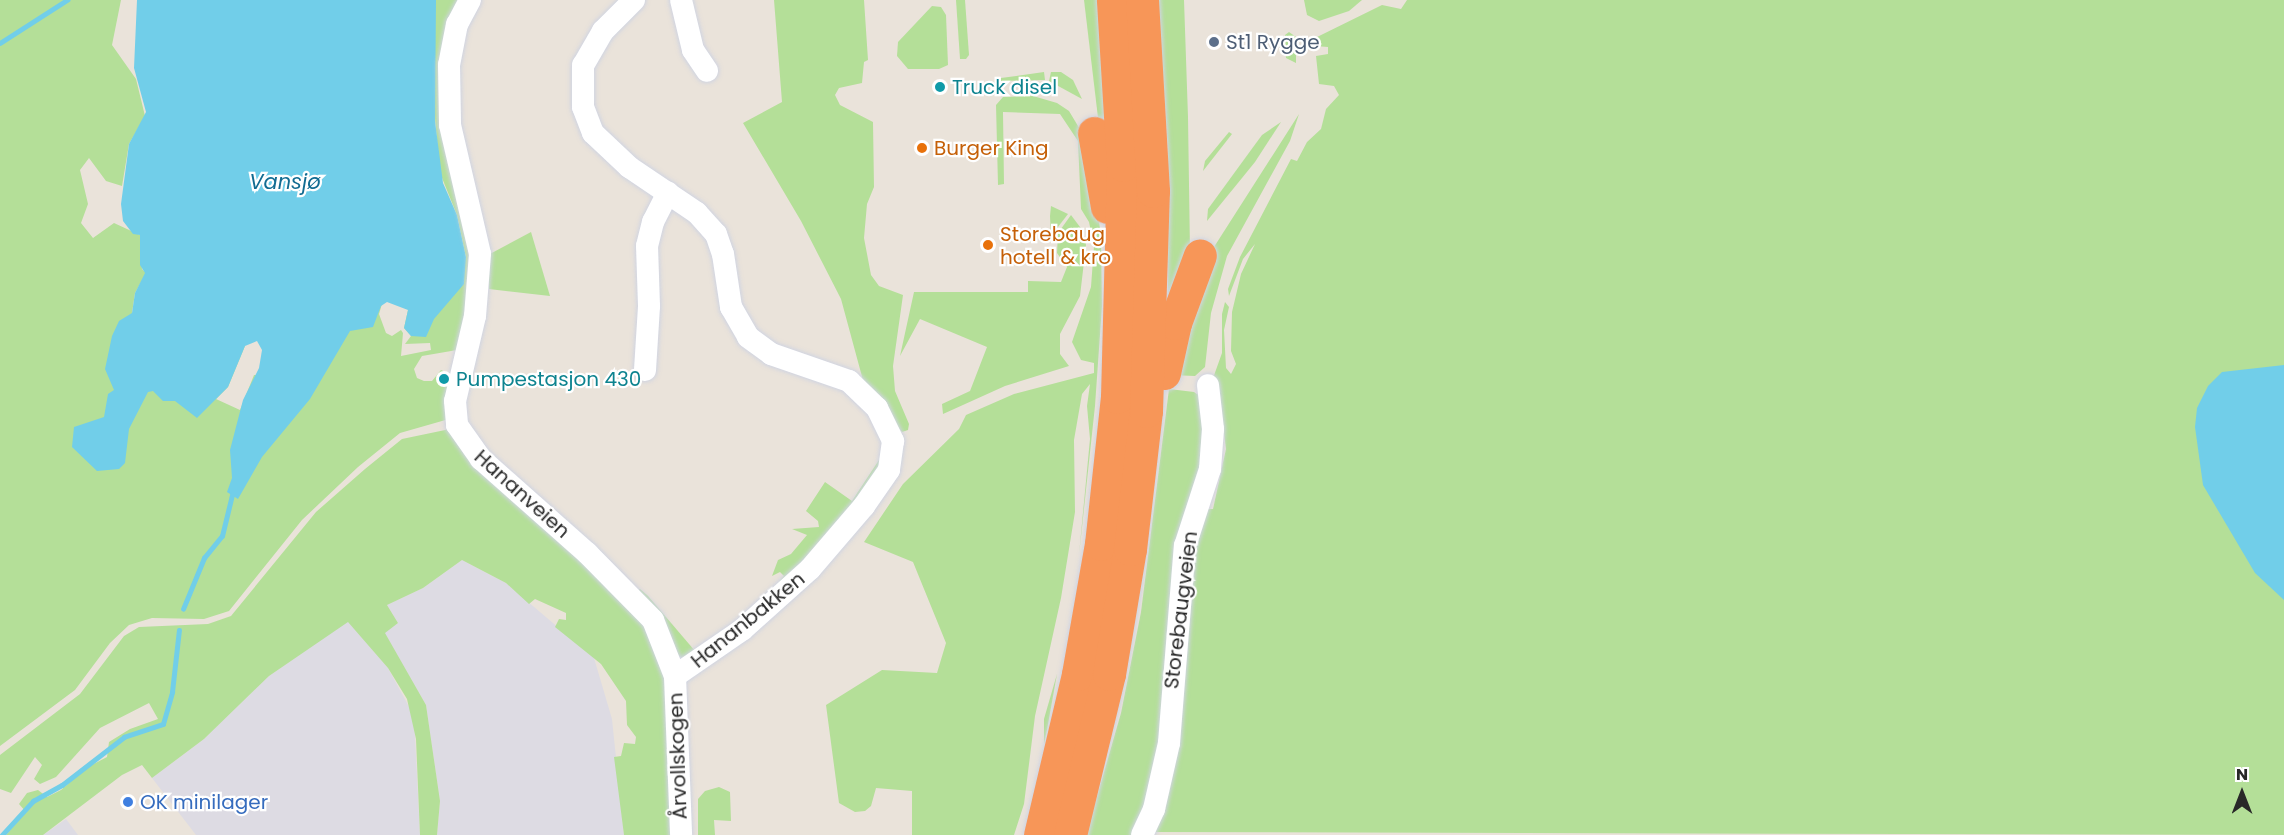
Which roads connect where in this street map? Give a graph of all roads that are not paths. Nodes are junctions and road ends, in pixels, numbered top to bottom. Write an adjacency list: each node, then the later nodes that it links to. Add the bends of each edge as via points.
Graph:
1 (470, 0): 14 (street, Hananveien, via 457,24 449,65 450,125 480,254 475,316 455,401 458,425 481,459 638,602 659,631)
2 (681, 0): 6 (street, via 693,50)
3 (1113, 0): 10 (highway, via 1123,165)
4 (1142, 0): 13 (highway, via 1153,202 1150,349)
5 (623, 3): 8 (street, Hananbakken, via 584,65 581,86 588,124 629,167)
6 (707, 71)
7 (1094, 133): 10 (highway, via 1109,224 1109,348)
8 (668, 193): 11 (street, via 653,222 647,246); 14 (street, Hananbakken, via 697,213 716,234 731,307 748,337 771,354 827,372 864,393 888,427 893,449 889,470 810,569 742,630)
9 (1200, 255): 13 (highway, via 1168,354 1153,457)
10 (1119, 369): 16 (highway, via 1101,544 1078,674)
11 (645, 370)
12 (1208, 385): 18 (street, Storebaugveien, via 1213,429 1210,469 1185,546 1167,752 1154,809)
13 (1139, 481): 17 (highway, via 1109,674)
14 (675, 676): 15 (street, Årvollskogen)
15 (681, 835)
16 (1040, 835)
17 (1070, 835)
18 (1142, 835)

